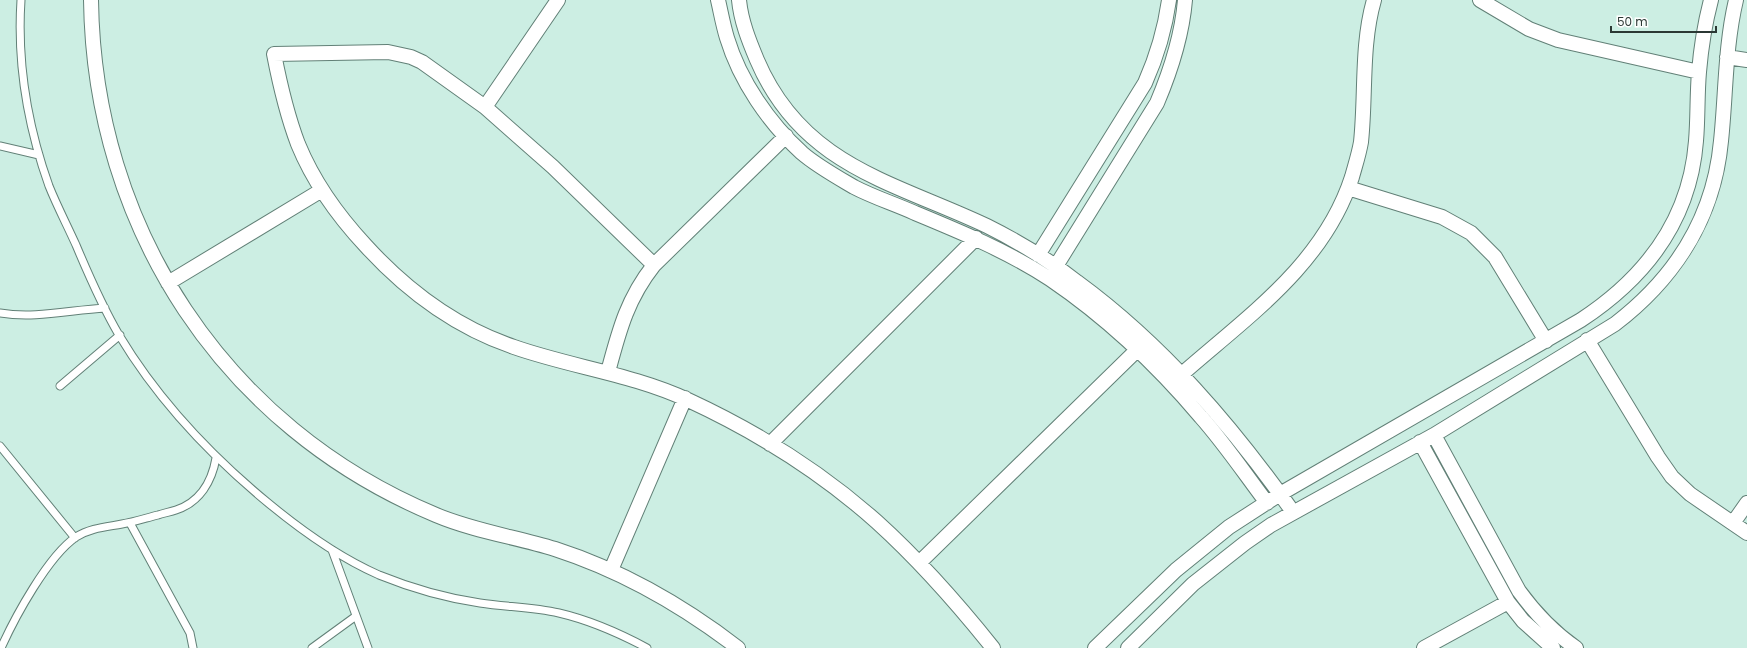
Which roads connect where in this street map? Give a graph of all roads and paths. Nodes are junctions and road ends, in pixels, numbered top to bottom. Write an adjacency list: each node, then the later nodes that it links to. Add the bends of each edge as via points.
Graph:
1 (21, 0): 18 (lane, via 23,67 30,118)
2 (92, 0): 25 (street, via 97,78 115,161 135,218)
3 (558, 0): 15 (street)
4 (718, 0): 16 (street, via 727,38 737,63 762,108)
5 (739, 0): 22 (street, via 748,38 765,78 791,116 823,147 862,171 987,226)
6 (1169, 0): 22 (street, via 1163,33 1145,83)
7 (1185, 0): 24 (street, via 1177,47 1157,103)
8 (1374, 0): 19 (street, via 1368,29 1360,143)
9 (1711, 0): 14 (street)
10 (1736, 0): 12 (street)
11 (1488, 2): 14 (street, via 1529,30 1558,40)
12 (1727, 57): 13 (street); 29 (street, via 1719,161 1709,200 1693,236 1672,269 1646,299 1615,324)
13 (1747, 60)
14 (1699, 72): 30 (street, via 1694,159 1679,211 1665,238 1640,272 1614,296)
15 (485, 107): 20 (street, via 432,68 400,54 274,54 290,122 299,146); 23 (street)
16 (786, 136): 21 (street, via 803,154 856,188); 23 (street)
17 (0, 146): 18 (lane)
18 (39, 155): 26 (lane, via 61,216)
19 (1348, 188): 30 (street, via 1442,217 1471,233 1495,257); 33 (street, via 1328,230 1302,266)
20 (322, 190): 25 (street); 32 (street, via 350,229 382,264 434,308 495,340 551,358)
21 (976, 238): 31 (street, via 1051,280 1095,313); 38 (street)
22 (1038, 255): 24 (street)
23 (654, 265): 32 (street, via 629,304)
24 (1056, 266): 33 (street, via 1130,324)
25 (168, 283): 51 (street, via 194,323 244,383 283,421 338,463 380,489 438,516 558,550)
26 (105, 308): 27 (lane, via 39,316); 28 (lane)
27 (0, 313)
28 (120, 335): 34 (lane); 40 (lane, via 151,382)
29 (1587, 340): 36 (street); 46 (street, via 1664,467 1690,494)
30 (1546, 341): 41 (street)
31 (1137, 350): 42 (street, via 1201,417); 50 (street)
32 (608, 372): 35 (street)
33 (1182, 374): 41 (street)
34 (60, 386)
35 (685, 398): 38 (street); 51 (street)
36 (1434, 435): 37 (street); 65 (street, via 1519,592 1550,628)
37 (1420, 442): 44 (street); 52 (street)
38 (770, 444): 50 (street, via 851,500)
39 (0, 446): 48 (lane)
40 (216, 458): 45 (lane, via 210,479 196,498 176,510); 49 (lane, via 288,520)
41 (1280, 494): 42 (street); 44 (street)
42 (1267, 503): 61 (street, via 1229,527 1176,570)
43 (1747, 503): 46 (street)
44 (1293, 512): 62 (street, via 1244,543 1219,563)
45 (130, 523): 48 (lane, via 91,530); 55 (lane, via 190,633)
46 (1733, 523): 47 (street)
47 (1747, 533)
48 (75, 538): 54 (lane, via 60,552 30,595)
49 (332, 550): 53 (lane); 58 (lane, via 379,574 422,590 480,603 559,613 610,630)
50 (919, 563): 60 (street)
51 (611, 570): 59 (street, via 696,616)
52 (1508, 602): 63 (street); 64 (street, via 1523,621)
53 (356, 616): 56 (lane); 57 (lane)
54 (1, 648)
55 (193, 648)
56 (312, 648)
57 (368, 648)
58 (647, 648)
59 (738, 648)
60 (993, 648)
61 (1095, 648)
62 (1128, 648)
63 (1424, 648)
64 (1553, 648)
65 (1576, 648)

